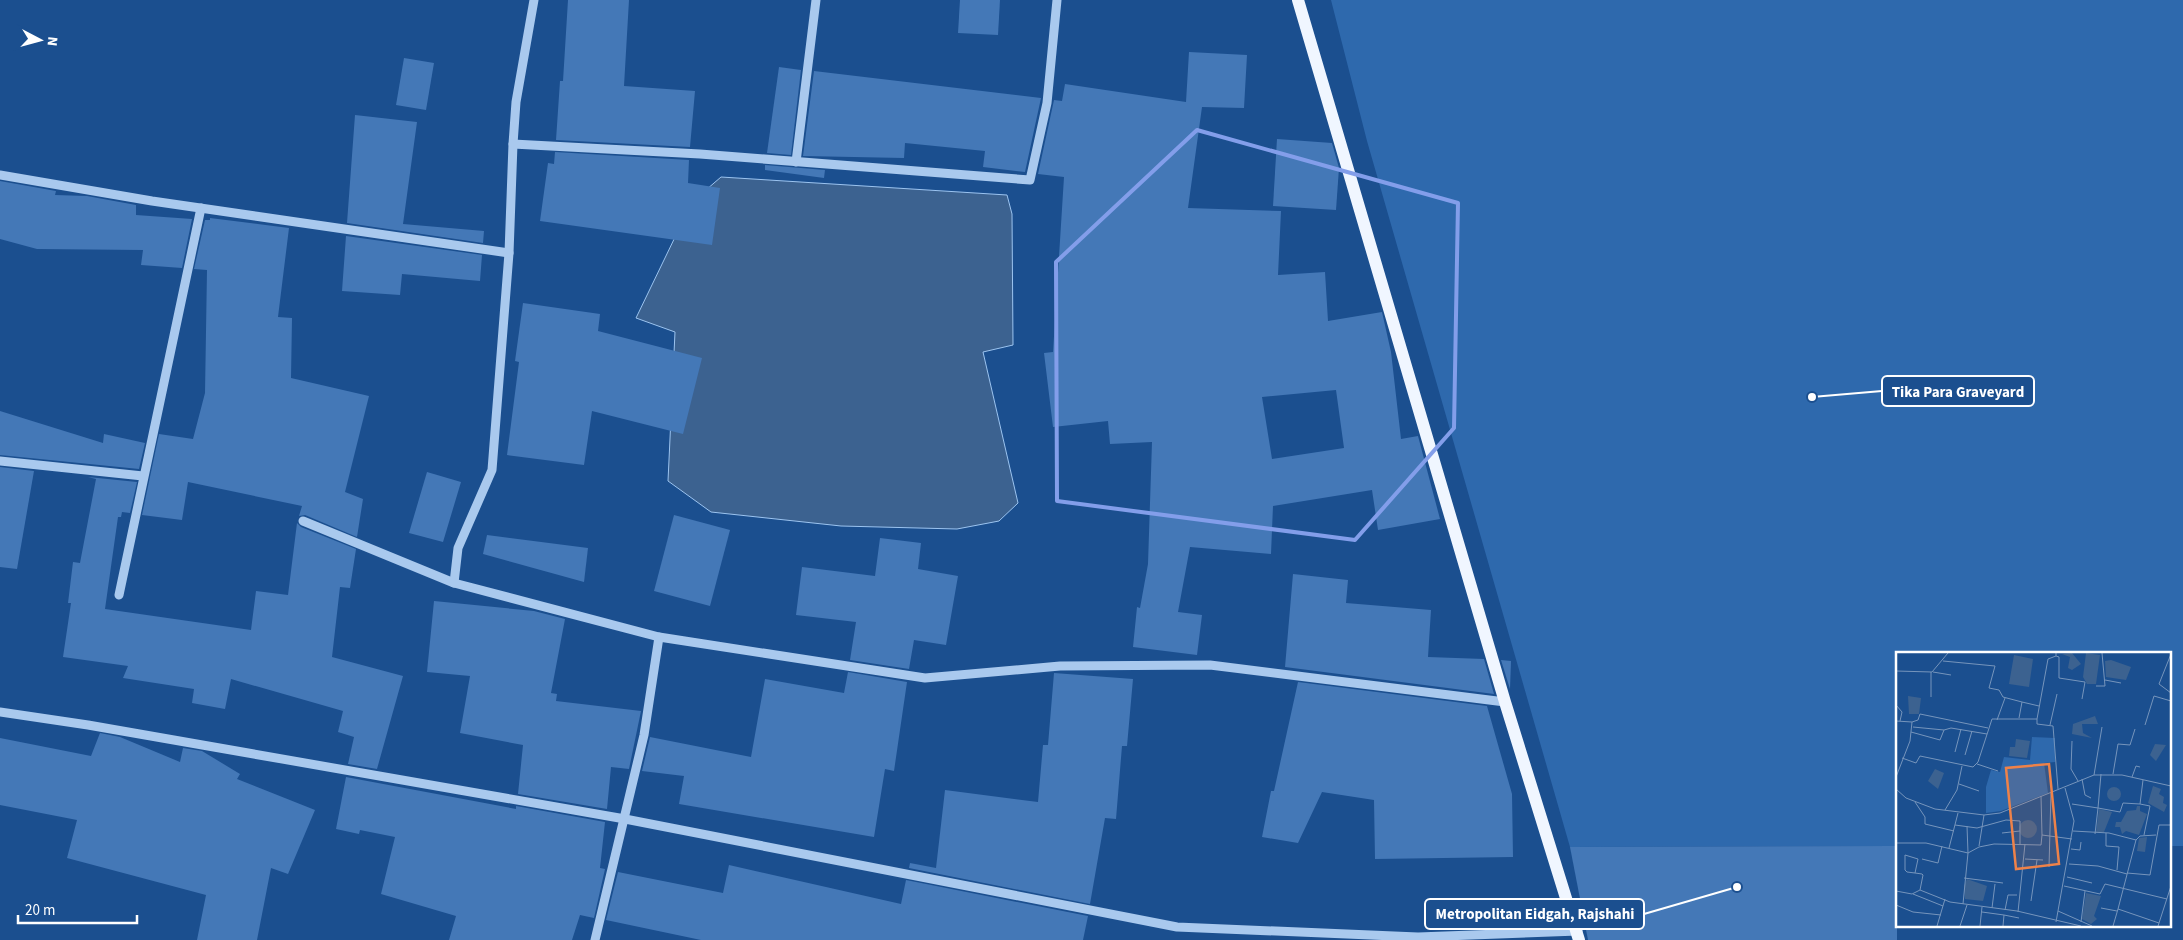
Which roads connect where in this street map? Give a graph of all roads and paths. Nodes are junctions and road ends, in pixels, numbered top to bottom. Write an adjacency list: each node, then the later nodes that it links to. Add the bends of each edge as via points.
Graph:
1 (534, 0): 5 (street, via 516,102)
2 (816, 0): 6 (street)
3 (1057, 0): 6 (street, via 1047,103 1030,180)
4 (1298, 0): 16 (main road)
5 (513, 144): 6 (street); 9 (street)
6 (796, 162)
7 (0, 175): 8 (street)
8 (200, 208): 9 (street); 11 (street)
9 (509, 254): 13 (street, via 492,470 458,548)
10 (0, 462): 11 (street)
11 (143, 476): 14 (street)
12 (303, 522): 13 (street)
13 (454, 583): 15 (street)
14 (119, 595)
15 (658, 636): 16 (street, via 925,678 1060,666 1210,665); 18 (street, via 644,734)
16 (1505, 702): 19 (main road)
17 (0, 712): 18 (street)
18 (625, 819): 19 (street, via 1178,927 1418,937); 20 (street)
19 (1579, 936)
20 (594, 940)

